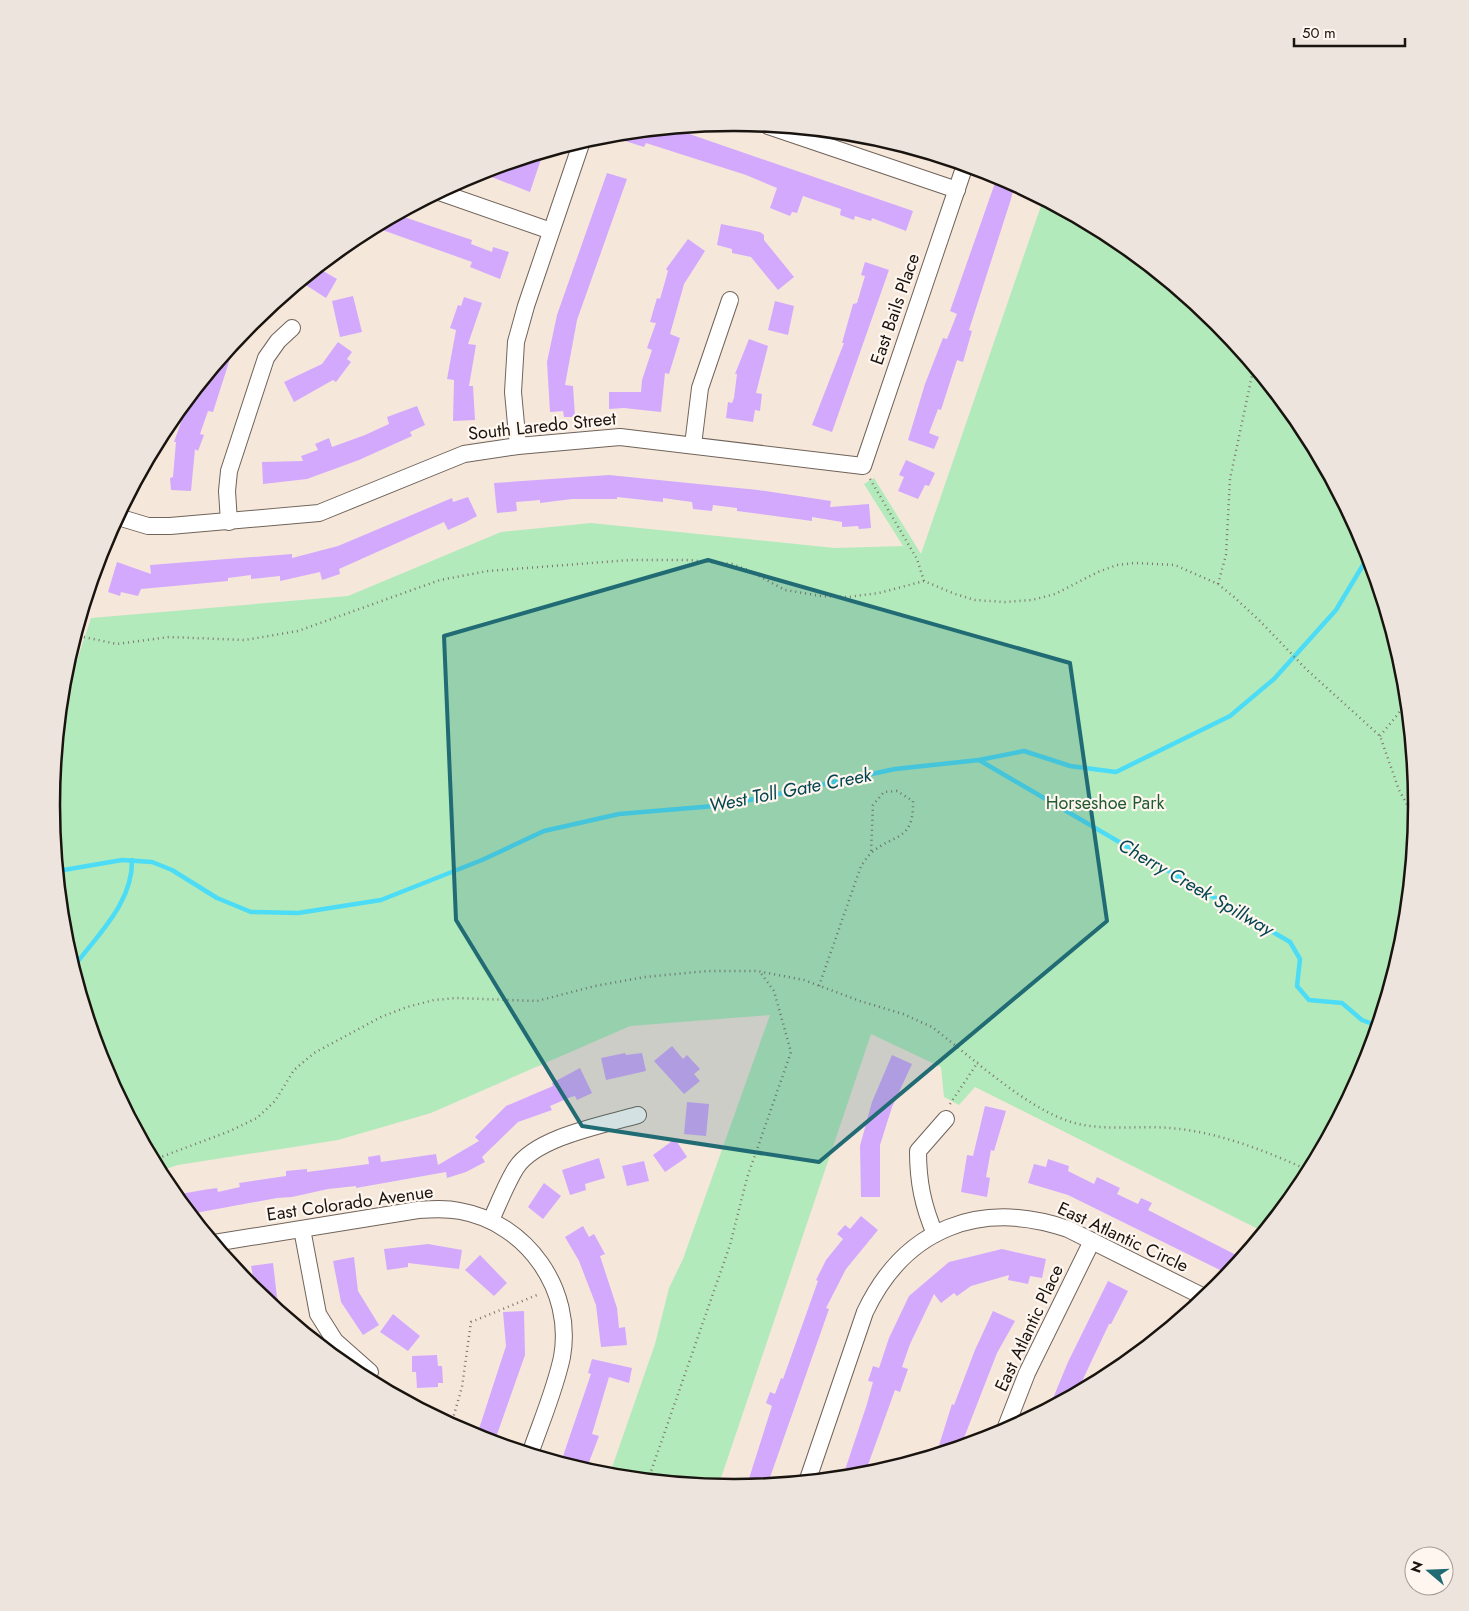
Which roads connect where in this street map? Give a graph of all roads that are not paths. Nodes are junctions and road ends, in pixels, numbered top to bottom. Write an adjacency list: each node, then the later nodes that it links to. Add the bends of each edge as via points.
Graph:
1 (789, 133): 4 (street)
2 (579, 150): 6 (street)
3 (964, 172): 4 (street, East Bails Place)
4 (957, 190): 11 (street, East Bails Place)
5 (448, 195): 6 (street)
6 (551, 231): 10 (street, via 516,342 513,392)
7 (730, 300): 9 (street, via 700,388)
8 (292, 328): 13 (street, via 266,358 230,471 227,491)
9 (692, 445): 10 (street, South Laredo Street, via 620,437); 11 (street, South Laredo Street)
10 (518, 446): 13 (street, South Laredo Street, via 464,454 330,510)
11 (863, 466)
12 (125, 518): 13 (street, South Laredo Street, via 158,526)
13 (229, 522)
14 (638, 1115): 16 (street, via 552,1141 528,1155 516,1168)
15 (946, 1120): 18 (street, via 918,1151 921,1199)
16 (491, 1220): 17 (street, East Colorado Avenue, via 460,1211 418,1210); 24 (street, East Colorado Avenue, via 513,1234 541,1262 551,1279 561,1310 564,1330 562,1356)
17 (302, 1229): 20 (street, East Colorado Avenue); 22 (street, via 318,1314 335,1341)
18 (935, 1234): 19 (street, East Atlantic Circle, via 978,1219 1020,1217 1044,1221); 25 (street, East Atlantic Circle, via 900,1260 873,1294)
19 (1092, 1241): 21 (street, East Atlantic Circle); 23 (street, East Atlantic Place, via 1028,1373)
20 (220, 1242)
21 (1198, 1294)
22 (370, 1372)
23 (1008, 1422)
24 (532, 1448)
25 (809, 1476)

